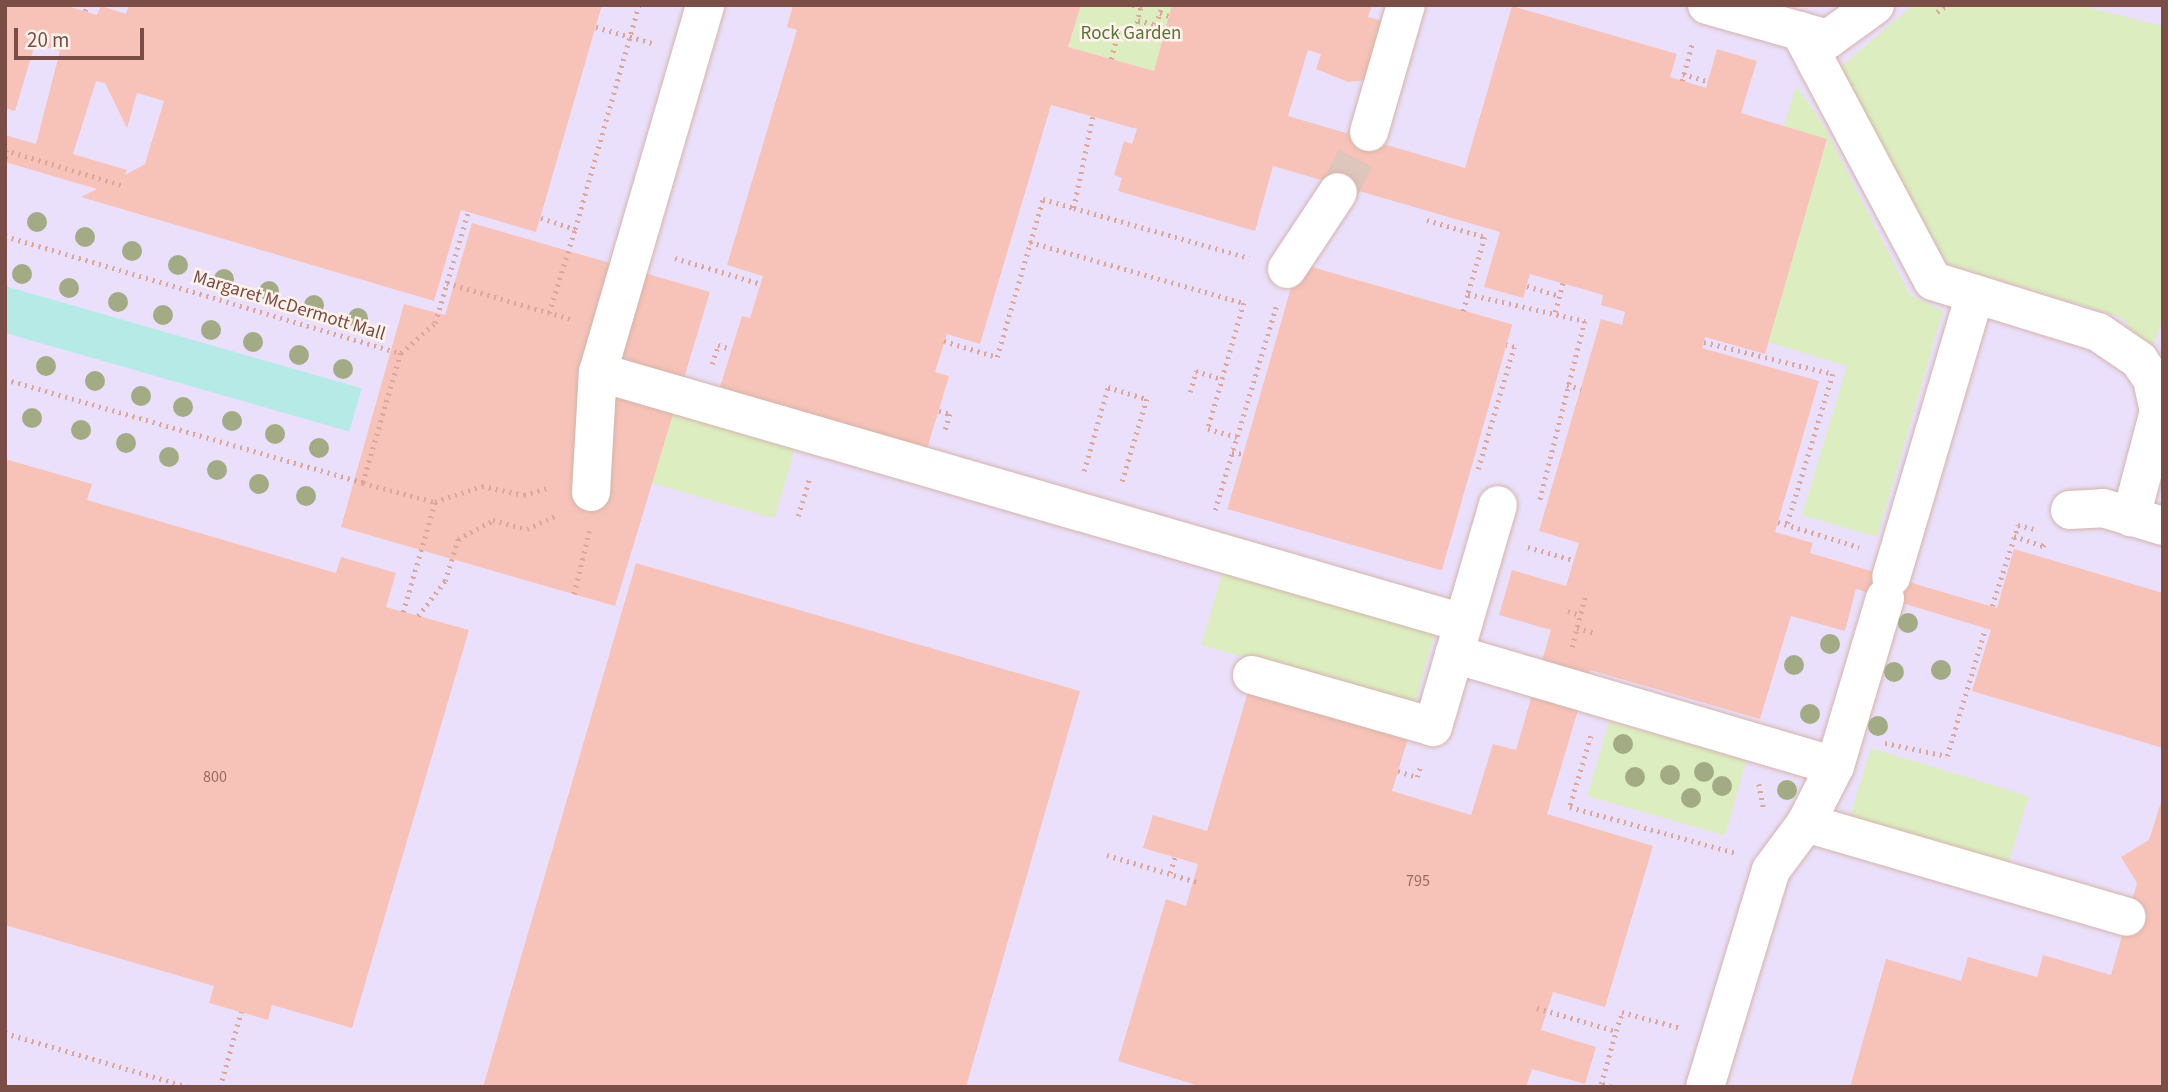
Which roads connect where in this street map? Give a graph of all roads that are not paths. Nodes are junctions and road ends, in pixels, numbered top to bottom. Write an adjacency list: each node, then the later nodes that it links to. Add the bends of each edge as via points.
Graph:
1 (705, 5): 10 (street)
2 (1406, 5): 6 (street)
3 (1707, 5): 5 (street)
4 (1875, 5): 5 (street, via 1829,39)
5 (1800, 32): 9 (street, via 1933,281)
6 (1369, 132)
7 (1338, 192): 8 (street)
8 (1287, 269)
9 (1975, 294): 14 (street, via 2098,332 2139,360 2152,379 2159,411); 17 (street)
10 (598, 372): 11 (street); 15 (street, via 1204,547)
11 (585, 485)
12 (1486, 493): 15 (street)
13 (2070, 510): 14 (street, via 2103,508)
14 (2147, 521)
15 (1459, 638): 16 (street, via 1433,727); 17 (street, via 1561,685)
16 (1252, 675)
17 (1835, 766): 18 (street)
18 (1790, 844): 19 (street); 20 (street)
19 (2127, 917)
20 (1705, 1087)

